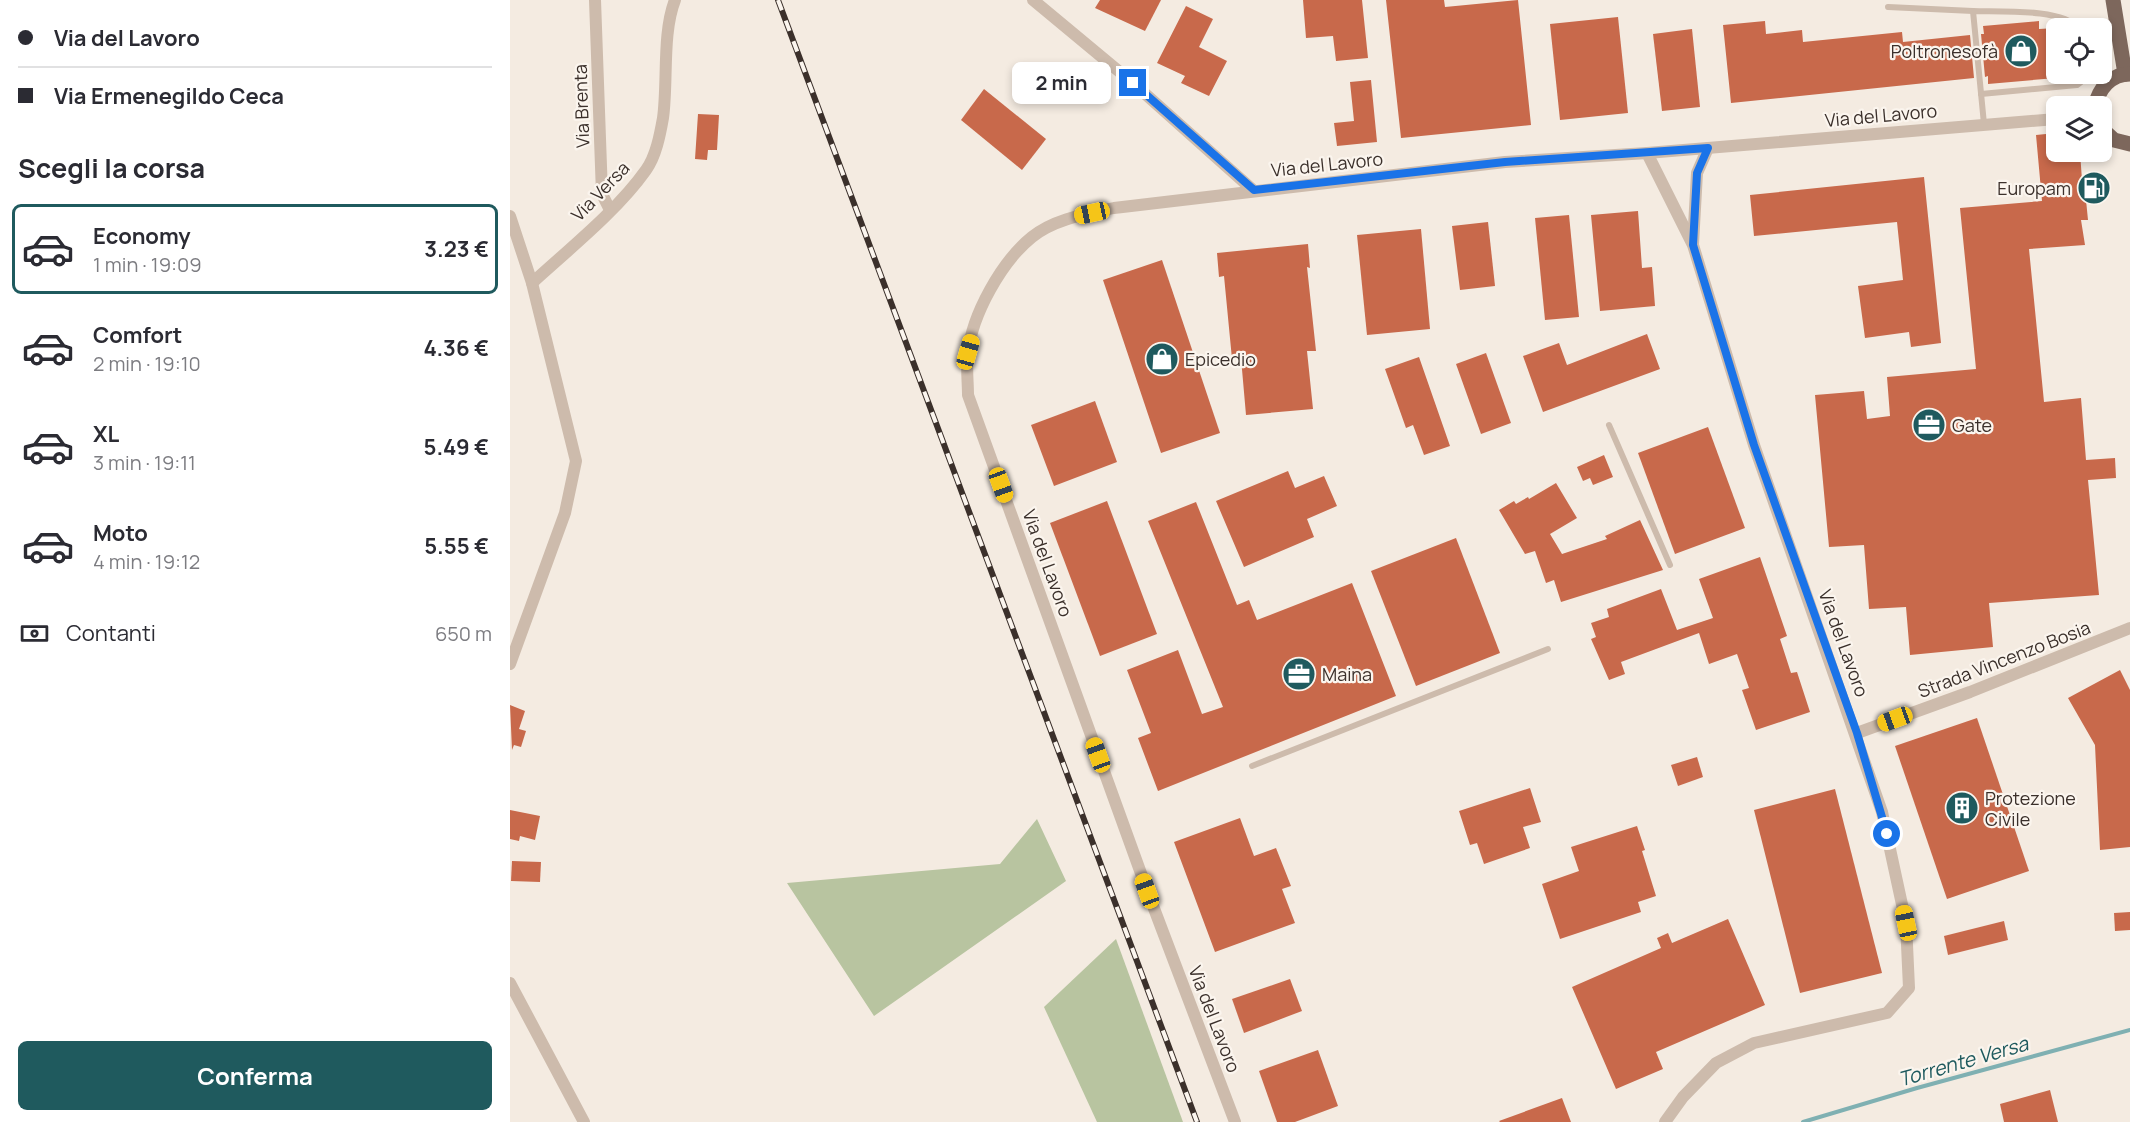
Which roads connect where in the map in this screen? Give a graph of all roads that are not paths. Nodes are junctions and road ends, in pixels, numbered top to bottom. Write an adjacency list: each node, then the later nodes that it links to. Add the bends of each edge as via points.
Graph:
1 (595, 0): 19 (street, Via Brenta, via 602,194)
2 (675, 0): 19 (street, Via Versa, via 660,136 647,169)
3 (1033, 0): 18 (street)
4 (2113, 0): 8 (main road)
5 (1888, 7): 6 (lane)
6 (1973, 11): 7 (lane); 10 (lane)
7 (2064, 18)
8 (2127, 74): 11 (main road, via 2105,85)
9 (2078, 84): 10 (lane)
10 (1981, 94): 13 (lane)
11 (2098, 96)
12 (2046, 120): 13 (street, Via del Lavoro)
13 (1984, 123): 16 (street, Via del Lavoro)
14 (2112, 138): 15 (main road)
15 (2130, 144)
16 (1708, 148): 17 (street, Via del Lavoro); 21 (street, Via del Lavoro, via 1697,173)
17 (1647, 153): 18 (street, Via del Lavoro, via 1505,162); 21 (street, Via del Lavoro)
18 (1254, 190): 32 (street, Via del Lavoro, via 1114,208 1070,218 1032,237 1005,266 982,304 968,352 968,395)
19 (610, 210): 22 (street, Via Versa)
20 (510, 216): 22 (street)
21 (1693, 245): 28 (street, Via del Lavoro, via 1754,445)
22 (532, 283): 27 (street, via 576,461 565,513)
23 (1609, 424): 24 (lane)
24 (1670, 565)
25 (2130, 628): 28 (street, Strada Vincenzo Bosia)
26 (1548, 649): 29 (lane)
27 (510, 664)
28 (1857, 733): 33 (street, Via del Lavoro, via 1882,812 1906,923 1909,988 1887,1013 1754,1043 1716,1063)
29 (1252, 766)
30 (510, 983): 31 (street)
31 (584, 1122)
32 (1235, 1122)
33 (1665, 1122)

